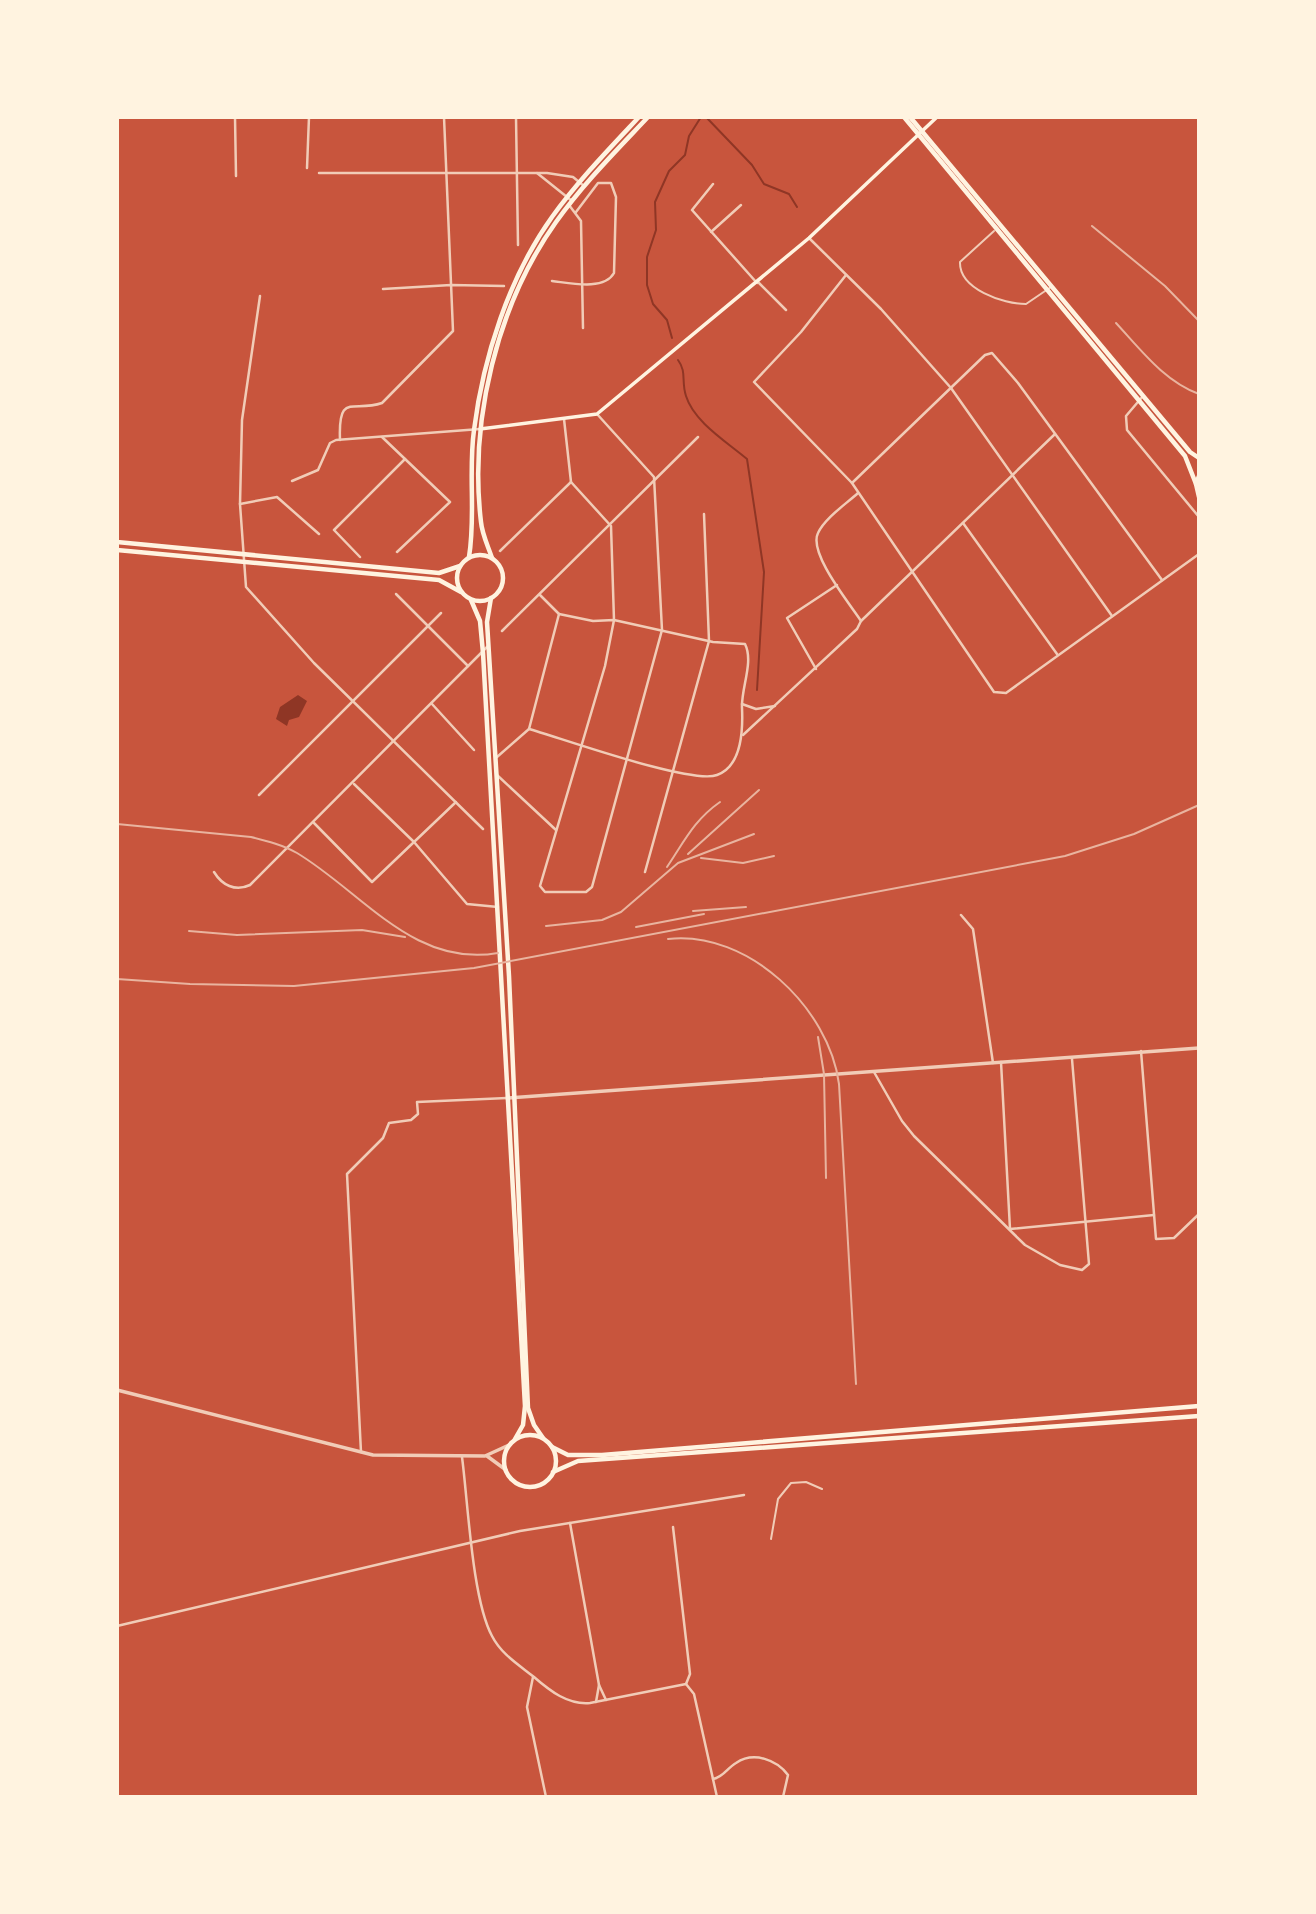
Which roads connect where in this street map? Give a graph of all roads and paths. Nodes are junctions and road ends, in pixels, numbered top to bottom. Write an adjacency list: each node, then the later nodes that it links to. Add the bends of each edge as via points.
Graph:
1 (235, 117): 17 (street)
2 (309, 117): 11 (street)
3 (444, 117): 14 (street)
4 (516, 117): 12 (street)
5 (639, 117): 19 (main road)
6 (648, 117): 19 (main road)
7 (904, 117): 10 (main road)
8 (910, 117): 10 (main road)
9 (937, 117): 10 (main road)
10 (921, 134): 24 (main road); 26 (main road)
11 (307, 168)
12 (518, 172): 14 (street); 15 (street); 27 (street)
13 (319, 173): 14 (street)
14 (447, 173): 32 (street)
15 (537, 173): 16 (street); 18 (street)
16 (547, 173): 18 (street); 19 (street)
17 (236, 176)
18 (545, 178): 21 (street)
19 (582, 183): 21 (main road)
20 (713, 184): 25 (street, via 692,208)
21 (569, 201): 23 (street); 43 (main road, via 517,289)
22 (741, 205): 25 (street)
23 (576, 212): 31 (street, via 582,221); 31 (street, via 598,183 611,183 616,204 614,273 609,280)
24 (999, 227): 34 (main road); 34 (lane, via 960,262 963,273 981,293 1018,303 1037,299)
25 (711, 232): 30 (street)
26 (808, 238): 28 (street); 30 (main road)
27 (518, 246)
28 (846, 275): 39 (street); 55 (street, via 754,382)
29 (552, 281): 31 (street)
30 (758, 282): 37 (street); 41 (main road)
31 (583, 284): 38 (street)
32 (451, 285): 33 (street); 35 (street); 47 (street, via 453,331 382,403 352,405 345,410 339,422)
33 (504, 286)
34 (1050, 288): 40 (main road)
35 (383, 289)
36 (260, 296): 59 (street, via 242,410)
37 (786, 310)
38 (583, 328)
39 (951, 388): 44 (street, via 992,353); 50 (street); 55 (street)
40 (1141, 398): 48 (main road); 56 (main road, via 1185,456); 61 (street, via 1126,416 1127,430)
41 (597, 414): 42 (main road); 54 (street, via 652,472)
42 (564, 419): 43 (main road); 53 (street)
43 (477, 429): 45 (street); 72 (main road); 73 (main road, via 481,525)
44 (1055, 434): 50 (street); 77 (street)
45 (382, 437): 47 (street); 49 (street)
46 (698, 437): 54 (street)
47 (340, 440): 52 (street, via 330,443 318,470)
48 (1199, 458)
49 (405, 459): 68 (street, via 450,502); 71 (street, via 334,530)
50 (1013, 474): 62 (street); 86 (street)
51 (1199, 476): 56 (main road)
52 (292, 481)
53 (571, 482): 63 (street); 67 (street)
54 (654, 482): 63 (street); 90 (street)
55 (852, 483): 57 (street)
56 (1196, 484): 58 (main road)
57 (858, 493): 76 (street); 78 (street, via 817,536 821,557)
58 (1199, 497)
59 (240, 504): 64 (street, via 277,497); 70 (street)
60 (704, 514): 92 (street)
61 (1199, 517)
62 (963, 523): 76 (street); 95 (street)
63 (611, 526): 81 (street); 87 (street)
64 (319, 534)
65 (117, 542): 70 (main road)
66 (117, 550): 74 (main road)
67 (500, 551)
68 (397, 552)
69 (1199, 554): 77 (street)
70 (243, 555): 74 (street); 75 (main road, via 439,573)
71 (360, 557)
72 (469, 557): 73 (main road); 75 (main road)
73 (492, 558): 82 (main road, via 503,578 500,590)
74 (244, 562): 79 (main road, via 439,580); 98 (street, via 248,589)
75 (460, 566): 79 (main road, via 457,581)
76 (913, 573): 88 (street); 95 (street, via 997,694)
77 (1163, 580): 86 (street)
78 (837, 585): 88 (street); 97 (street, via 786,618)
79 (461, 592): 83 (main road)
80 (396, 594): 89 (street)
81 (540, 595): 85 (street); 91 (street)
82 (491, 598): 83 (main road); 93 (main road)
83 (471, 600): 94 (main road, via 480,621)
84 (441, 613): 89 (street)
85 (559, 614): 87 (street); 102 (street)
86 (1112, 616): 95 (street)
87 (614, 620): 90 (street); 105 (street)
88 (862, 621): 97 (street)
89 (428, 626): 96 (street); 98 (street)
90 (662, 630): 92 (street); 108 (street)
91 (502, 631)
92 (709, 640): 100 (street, via 746,644); 109 (street)
93 (488, 646): 94 (street); 107 (main road)
94 (483, 653): 96 (street); 120 (main road)
95 (1058, 655)
96 (469, 667): 99 (street)
97 (816, 670): 101 (street)
98 (352, 700): 104 (street); 112 (street)
99 (432, 704): 104 (street); 106 (street)
100 (742, 704): 101 (street, via 756,709); 103 (street)
101 (775, 706): 103 (street)
102 (529, 729): 105 (street); 107 (street)
103 (741, 736): 109 (street, via 725,771 711,776)
104 (394, 741): 111 (street); 113 (street)
105 (580, 746): 108 (street); 116 (street)
106 (474, 750)
107 (496, 758): 110 (main road)
108 (627, 760): 109 (street); 116 (street, via 592,887 586,892 545,892 540,886)
109 (674, 770): 119 (street)
110 (497, 775): 116 (street); 128 (main road, via 509,976)
111 (354, 783): 114 (street); 117 (street)
112 (258, 795)
113 (456, 802): 115 (street); 117 (street)
114 (314, 823): 117 (street, via 372,882); 118 (street, via 242,889 224,885)
115 (483, 829)
116 (556, 830)
117 (414, 842): 120 (street, via 467,904)
118 (214, 872)
119 (645, 872)
120 (498, 906): 128 (main road)
121 (961, 915): 126 (street, via 973,929)
122 (1199, 1048): 123 (street)
123 (1141, 1051): 124 (street); 130 (street)
124 (1072, 1059): 125 (street); 131 (street)
125 (1002, 1062): 126 (street); 132 (street)
126 (993, 1063): 127 (street)
127 (874, 1072): 128 (street); 132 (street, via 914,1136)
128 (510, 1098): 136 (main road, via 528,1408); 137 (main road, via 525,1414); 140 (street, via 418,1102 418,1114 411,1120 389,1123 383,1138 347,1174)
129 (1199, 1214): 130 (street, via 1174,1238 1161,1240 1156,1238)
130 (1154, 1215): 131 (street)
131 (1086, 1219): 132 (street); 132 (street, via 1086,1269 1060,1265 1025,1245)
132 (1010, 1229)
133 (117, 1390): 140 (street)
134 (1199, 1406): 139 (main road, via 602,1455 568,1455)
135 (1199, 1416): 144 (main road, via 578,1461)
136 (543, 1438): 137 (main road); 139 (main road)
137 (515, 1439): 138 (main road)
138 (509, 1445): 142 (street); 143 (main road, via 504,1457)
139 (552, 1447): 144 (main road)
140 (361, 1452): 141 (street)
141 (462, 1455): 142 (street); 150 (street)
142 (485, 1456): 143 (street)
143 (506, 1470): 144 (main road, via 513,1480 529,1486 541,1484)
144 (553, 1472)
145 (821, 1489): 149 (lane, via 806,1482 791,1483 778,1499)
146 (744, 1495): 147 (street)
147 (570, 1522): 150 (street); 154 (street)
148 (673, 1527): 153 (street, via 690,1674)
149 (771, 1539)
150 (472, 1542): 151 (street); 152 (street, via 490,1633)
151 (117, 1626)
152 (533, 1677): 156 (street, via 568,1700); 158 (street, via 528,1712)
153 (686, 1684): 155 (street); 157 (street, via 694,1694)
154 (599, 1685): 155 (street); 156 (street)
155 (604, 1700): 156 (street)
156 (596, 1702)
157 (713, 1779): 159 (street); 160 (street, via 744,1759 767,1759 788,1775)
158 (546, 1797)
159 (717, 1797)
160 (783, 1797)

